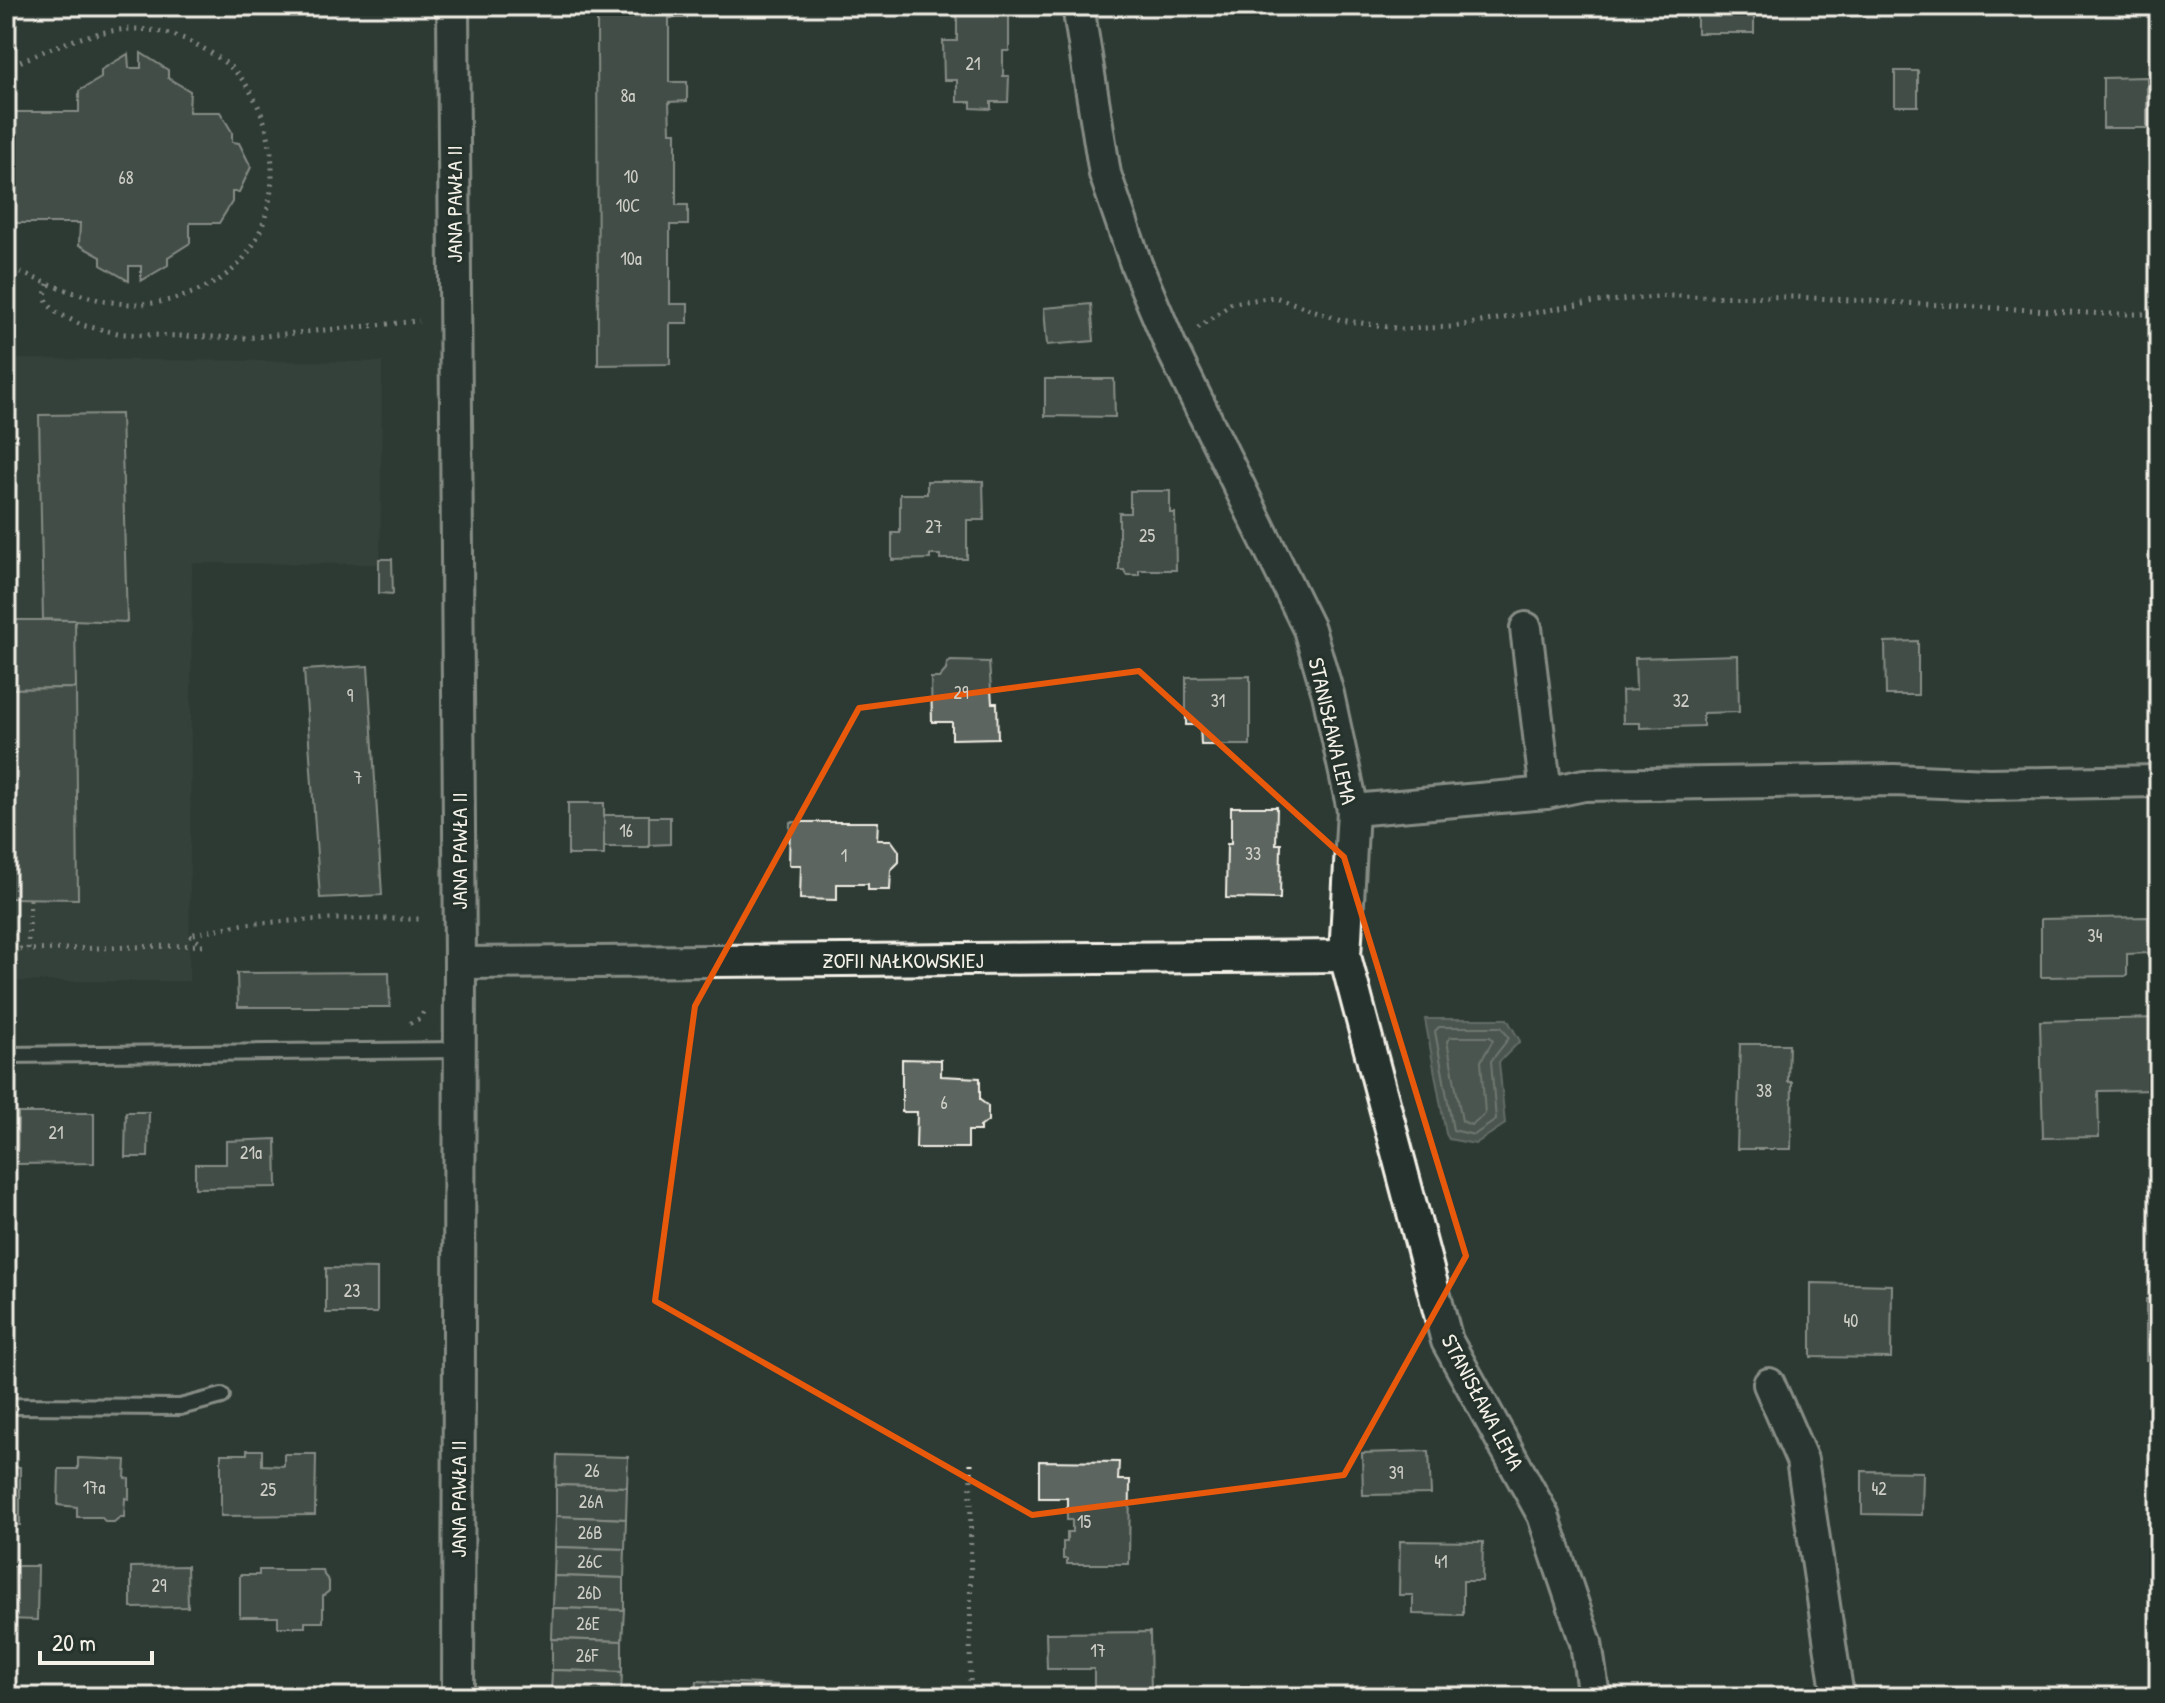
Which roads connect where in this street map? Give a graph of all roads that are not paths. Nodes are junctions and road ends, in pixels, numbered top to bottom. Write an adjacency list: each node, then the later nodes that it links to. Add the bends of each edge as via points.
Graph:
1 (453, 6): 8 (street, JANA PAWŁA II)
2 (1078, 6): 6 (street, STANISŁAWA LEMA, via 1105,174 1171,347 1309,629)
3 (1526, 628): 5 (street)
4 (2159, 781): 5 (street, via 1599,784)
5 (1546, 793): 6 (street)
6 (1353, 810): 7 (street, STANISŁAWA LEMA)
7 (1345, 956): 8 (street, ZOFII NAŁKOWSKIEJ); 15 (street, STANISŁAWA LEMA, via 1447,1341 1543,1515 1586,1643)
8 (460, 963): 9 (street, JANA PAWŁA II)
9 (459, 1050): 10 (lane); 14 (street, JANA PAWŁA II)
10 (6, 1055)
11 (1769, 1384): 16 (street, via 1802,1460)
12 (222, 1396): 13 (lane, via 180,1407)
13 (6, 1402)
14 (458, 1697)
15 (1594, 1697)
16 (1838, 1697)

